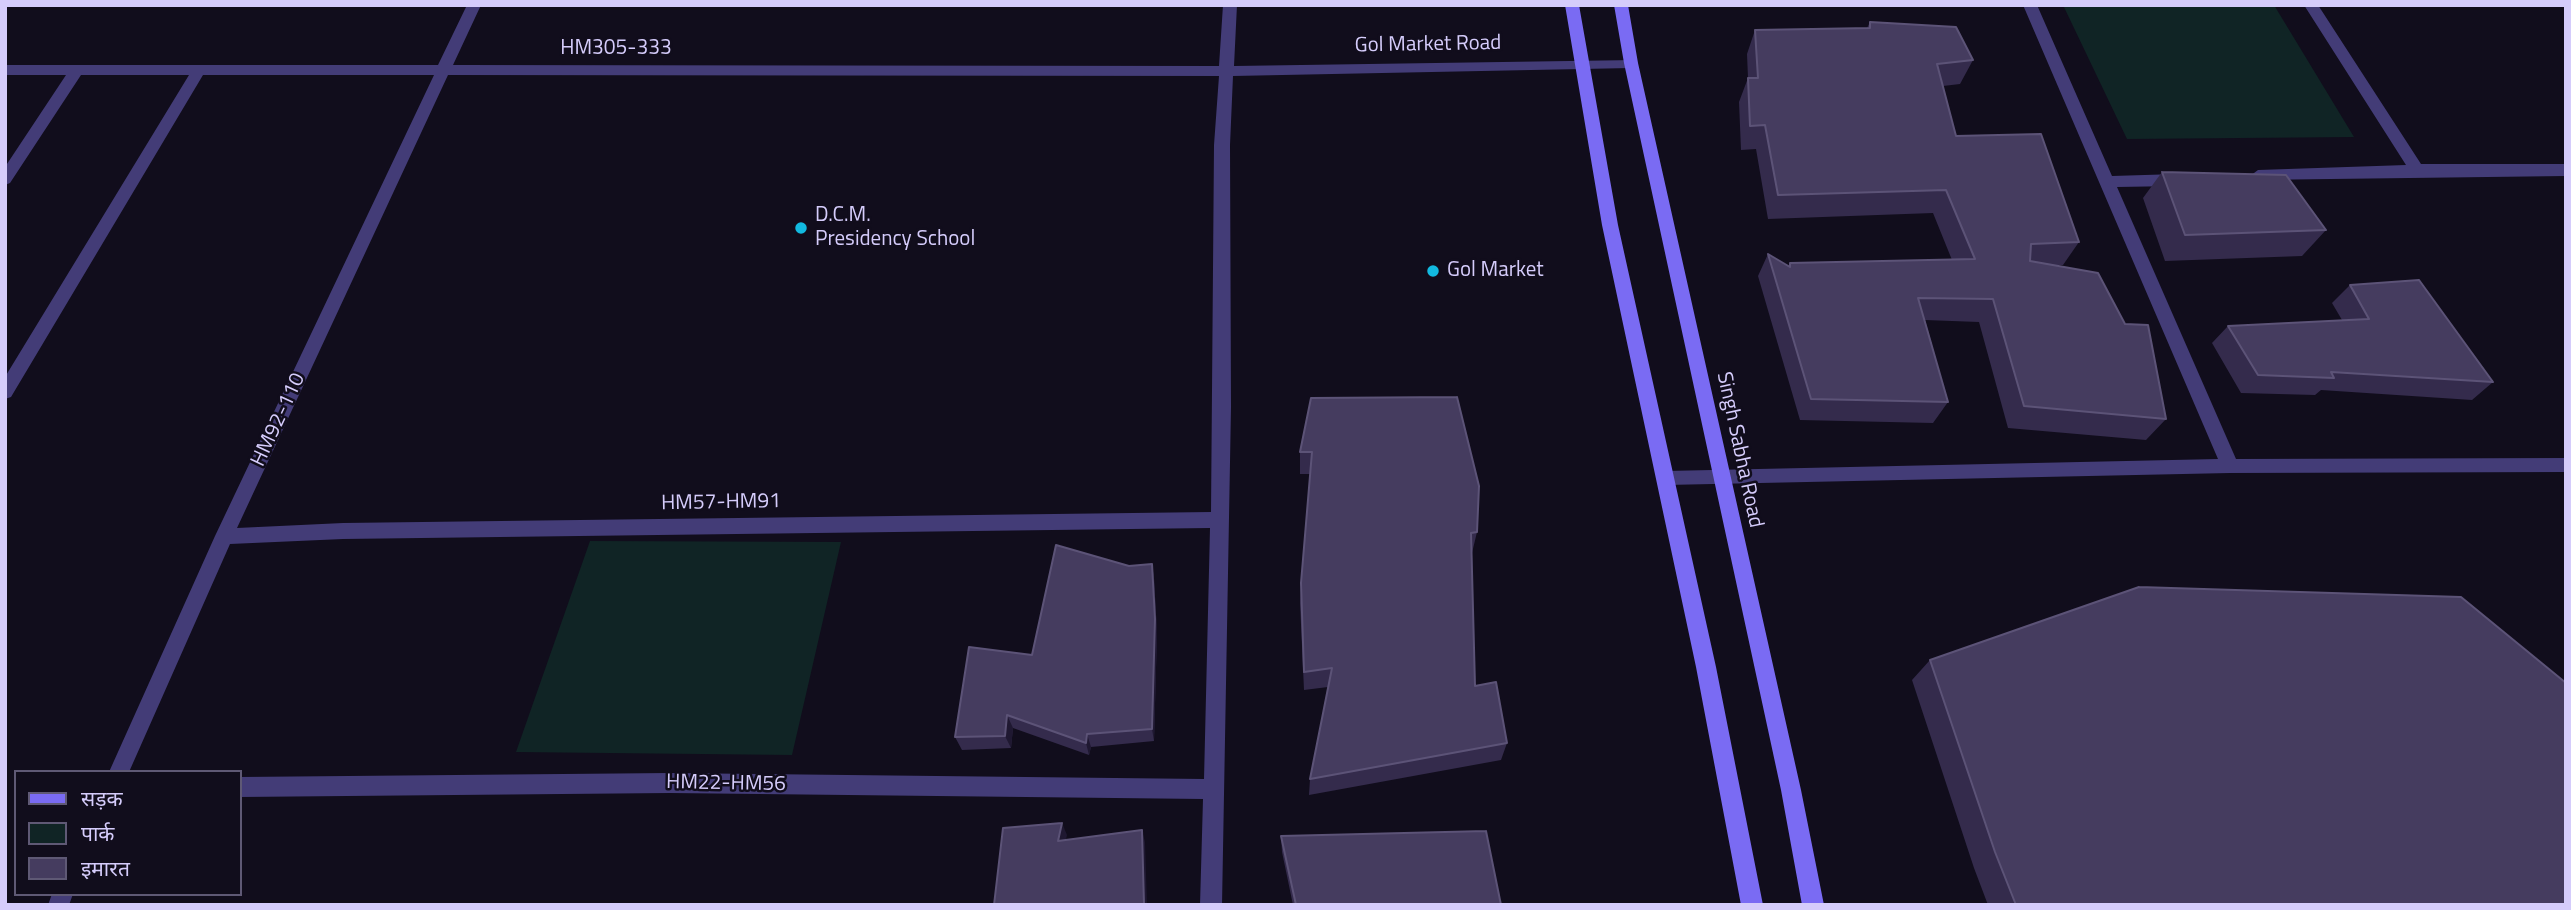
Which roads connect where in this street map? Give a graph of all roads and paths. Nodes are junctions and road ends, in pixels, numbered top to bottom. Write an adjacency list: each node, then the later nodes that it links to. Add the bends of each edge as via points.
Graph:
1 (474, 5): 12 (street, HM92-110)
2 (1230, 5): 13 (street)
3 (1572, 5): 7 (street)
4 (1621, 5): 8 (street, Singh Sabha Road)
5 (2030, 5): 19 (street)
6 (2311, 5): 14 (street)
7 (1582, 62): 8 (street, Gol Market Road); 13 (street, Gol Market Road); 24 (street, via 1610,225)
8 (1631, 62): 23 (street, Singh Sabha Road)
9 (5, 70): 10 (street, HM305-333)
10 (77, 70): 11 (street, HM305-333); 17 (street)
11 (199, 70): 12 (street, HM305-333); 20 (street)
12 (443, 70): 13 (street, HM305-333); 26 (street, HM92-110)
13 (1227, 71): 25 (street, via 1222,145)
14 (2417, 170): 15 (street); 16 (street)
15 (2566, 170)
16 (2242, 177)
17 (5, 179)
18 (2188, 179): 19 (street)
19 (2107, 182): 22 (street)
20 (5, 392)
21 (2566, 465): 22 (street)
22 (2230, 466): 23 (street)
23 (1722, 477): 24 (street); 32 (street, Singh Sabha Road)
24 (1666, 478): 31 (street)
25 (1220, 520): 26 (street, HM57-HM91); 29 (street)
26 (223, 536): 27 (street, HM92-110)
27 (120, 770)
28 (242, 787): 29 (street, HM22-HM56, via 670,783)
29 (1212, 789): 30 (street)
30 (1211, 905)
31 (1752, 905)
32 (1813, 905)

